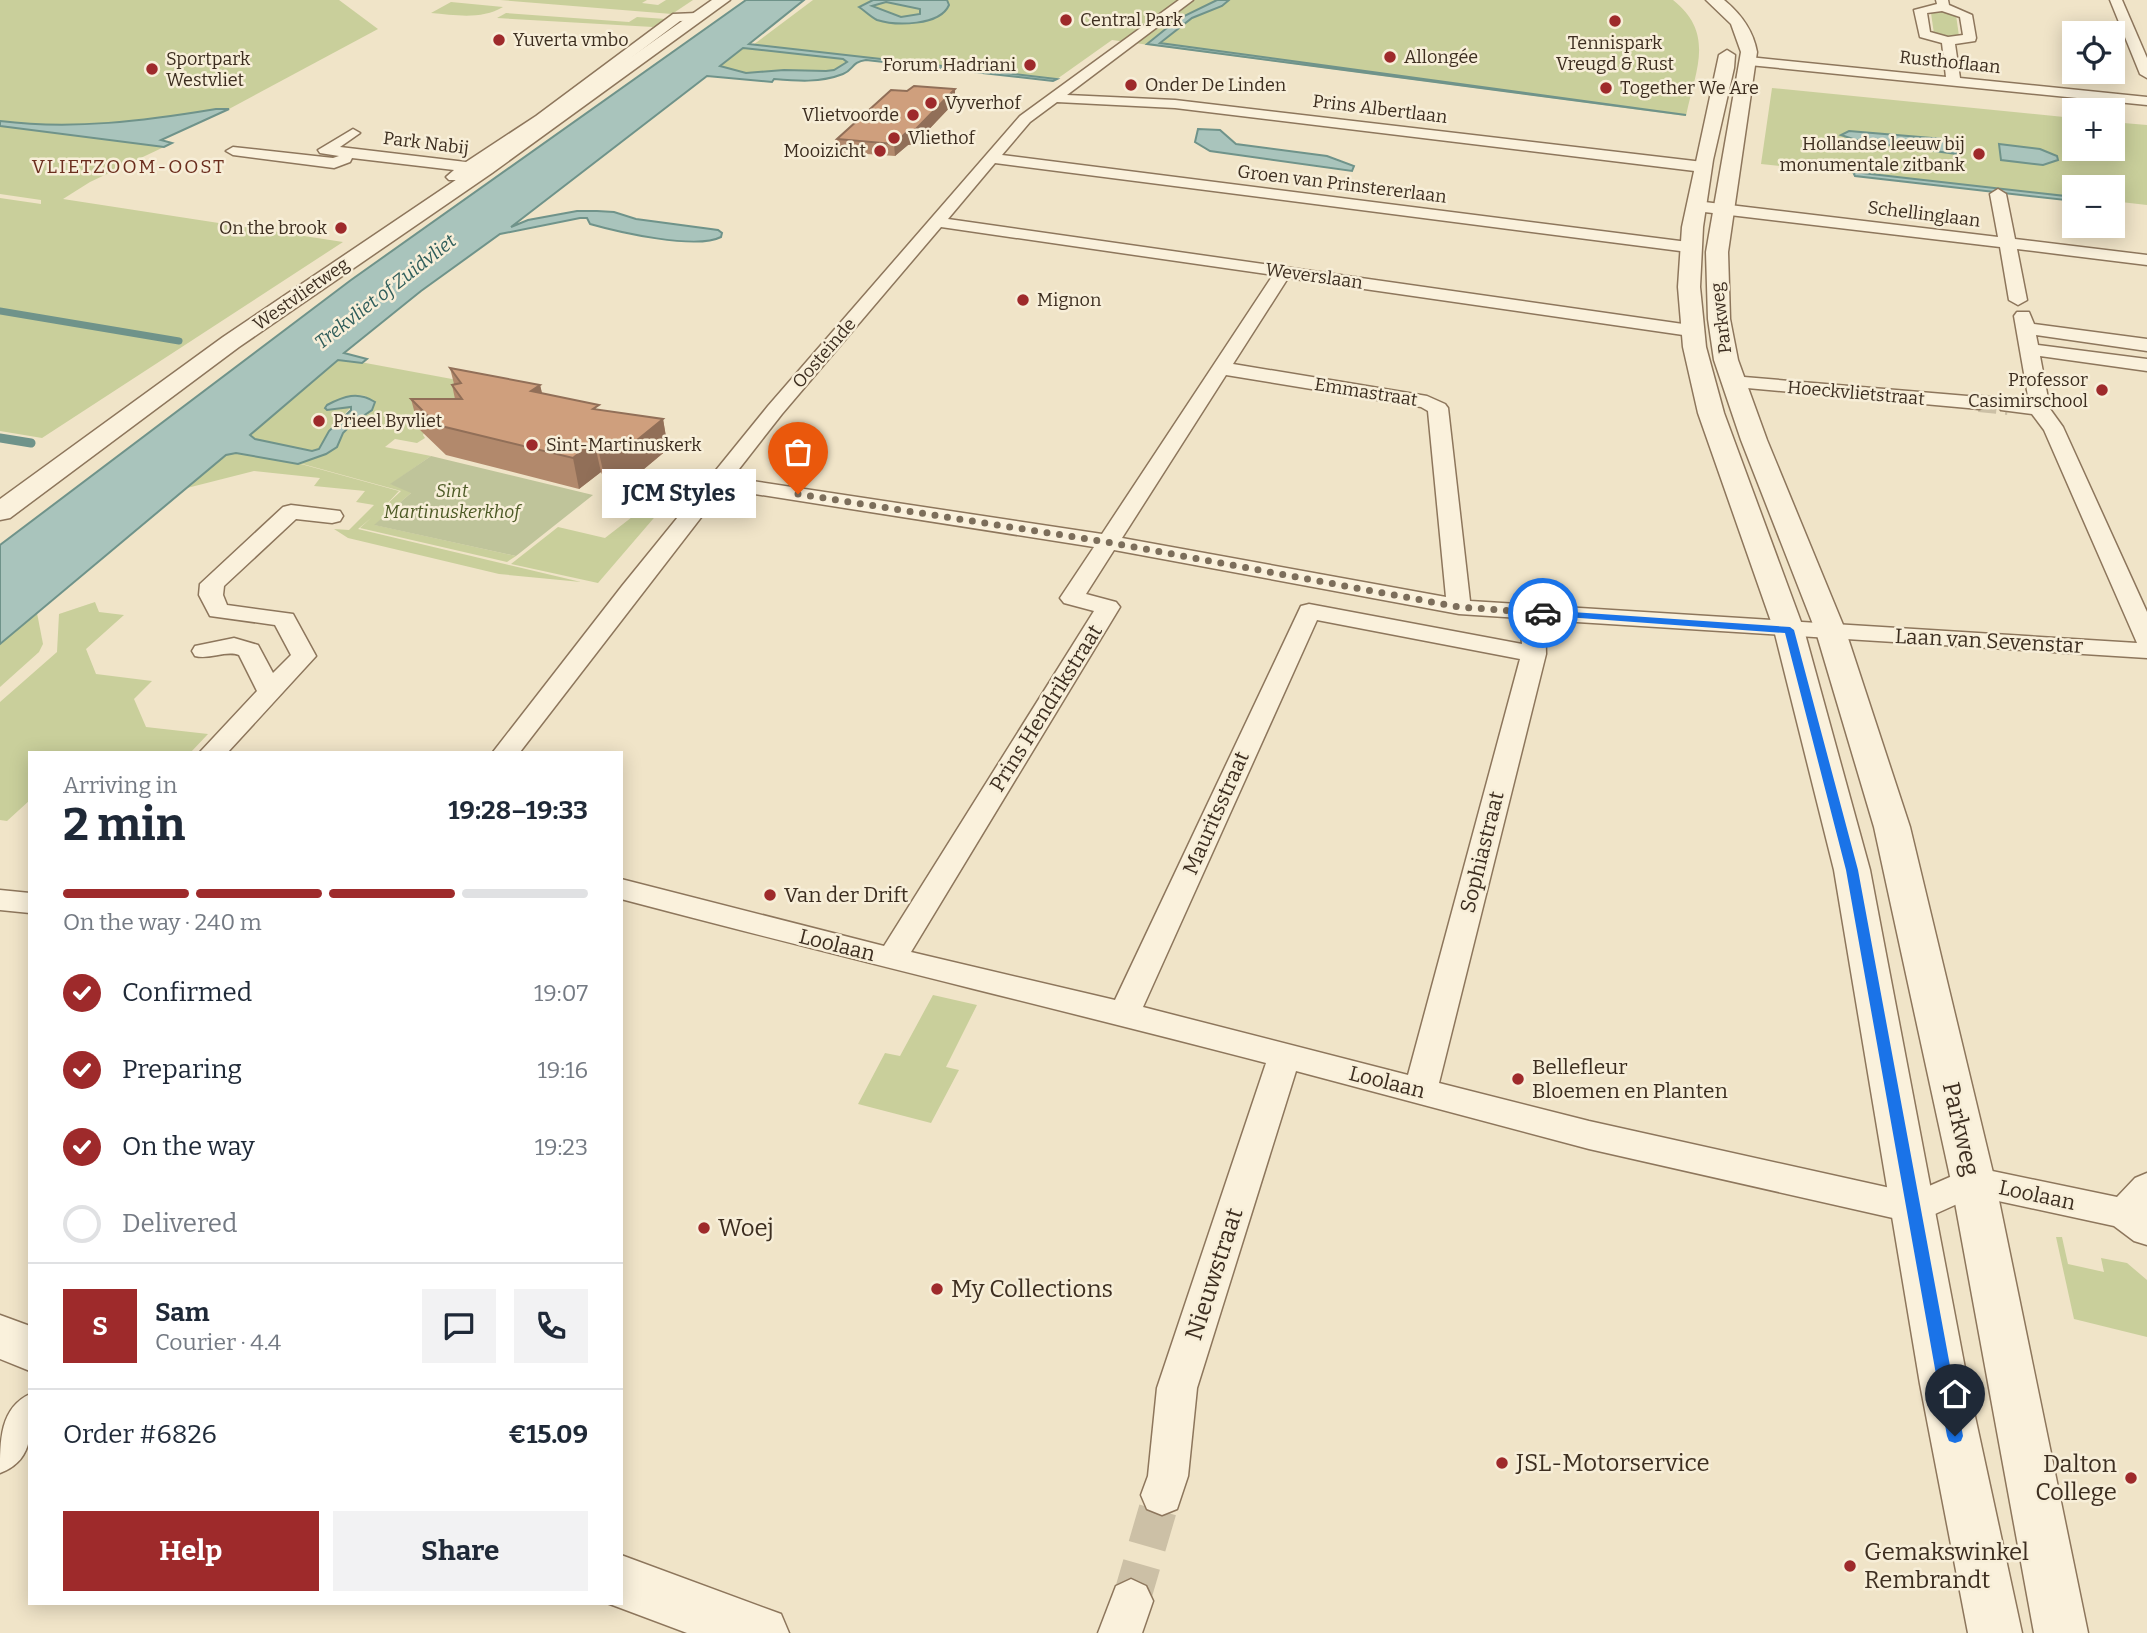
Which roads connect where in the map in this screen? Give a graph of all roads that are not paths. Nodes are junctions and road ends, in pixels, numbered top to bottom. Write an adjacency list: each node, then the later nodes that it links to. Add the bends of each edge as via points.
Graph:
1 (722, 0): 21 (street, Westvlietweg, via 687,17)
2 (1187, 0): 12 (street, Oosteinde)
3 (1695, 0): 20 (street, Parkweg, via 1725,36 1726,60)
4 (1714, 0): 9 (street, Parkweg, via 1740,26 1748,42)
5 (2116, 0): 8 (street)
6 (1942, 3): 7 (street, via 1966,15 1970,38); 7 (street, via 1920,10 1924,34)
7 (1948, 41): 11 (street)
8 (2143, 53): 10 (street)
9 (1749, 61): 11 (street, Rusthoflaan); 25 (street, Parkweg)
10 (2147, 74)
11 (1954, 82): 13 (street, Rusthoflaan)
12 (1052, 98): 19 (street, Oosteinde, via 1025,119); 20 (street, Prins Albertlaan, via 1175,104)
13 (2147, 100)
14 (301, 149): 15 (street, Park Nabij); 15 (street, Park Nabij, via 346,129); 18 (street, Park Nabij)
15 (325, 150): 17 (street, Park Nabij)
16 (233, 151): 18 (street, Park Nabij)
17 (361, 155): 18 (street, Park Nabij, via 334,163); 21 (street, Park Nabij)
18 (286, 157)
19 (990, 159): 26 (street, Oosteinde); 28 (street, Groen van Prinstererlaan)
20 (1703, 167): 24 (street, Parkweg)
21 (476, 168): 22 (street, Westvlietweg); 41 (street, Westvlietweg)
22 (454, 177)
23 (1998, 194): 27 (street)
24 (1696, 206): 25 (street, Schellinglaan); 28 (street, Parkweg)
25 (1722, 209): 27 (street, Schellinglaan); 36 (street, Parkweg, via 1716,287)
26 (938, 222): 30 (street, Weverslaan); 40 (street, Oosteinde)
27 (2008, 244): 29 (street, Schellinglaan); 31 (street)
28 (1688, 247): 32 (street, Parkweg)
29 (2147, 260)
30 (1284, 271): 32 (street, Weverslaan); 35 (street, Prins Hendrikstraat)
31 (2024, 323): 33 (street); 34 (street); 39 (street)
32 (1690, 330): 46 (street, Parkweg, via 1700,381)
33 (2147, 345)
34 (2147, 365)
35 (1220, 368): 43 (street, Prins Hendrikstraat); 44 (street, Emmastraat, via 1427,402 1438,408)
36 (1732, 383): 37 (street, Hoeckvlietstraat); 47 (street, Parkweg)
37 (1979, 403)
38 (2007, 405): 39 (street)
39 (2040, 409): 48 (street, via 2053,427)
40 (718, 482): 43 (street); 54 (street, Oosteinde)
41 (0, 512)
42 (332, 516): 52 (street, via 291,512 212,584 218,611 284,619 304,656)
43 (1107, 542): 44 (street); 58 (street, Prins Hendrikstraat, via 1072,598 1108,607)
44 (1459, 607): 45 (street)
45 (1531, 612): 46 (street); 51 (street, Sophiastraat)
46 (1790, 630): 47 (street); 63 (street, Parkweg, via 1852,870)
47 (1831, 632): 49 (street, Laan van Sevenstar); 62 (street, Parkweg, via 1892,827)
48 (2147, 639)
49 (2147, 651)
50 (204, 652): 52 (street, via 234,645 249,650)
51 (1534, 654): 59 (street, Mauritsstraat, via 1309,611); 61 (street, Sophiastraat)
52 (270, 692): 53 (street)
53 (214, 751)
54 (507, 751)
55 (623, 890): 58 (street, Loolaan)
56 (0, 900): 57 (street)
57 (28, 904)
58 (891, 959): 59 (street, Loolaan)
59 (1124, 1014): 60 (street, Loolaan)
60 (1283, 1057): 61 (street, Loolaan); 69 (street, Nieuwstraat, via 1177,1388)
61 (1421, 1090): 63 (street, Loolaan, via 1589,1135)
62 (1973, 1181): 63 (street, Loolaan); 64 (street, Loolaan); 73 (street, Parkweg)
63 (1915, 1208): 72 (street, Parkweg, via 1944,1384)
64 (2139, 1210)
65 (0, 1336): 66 (street)
66 (28, 1348)
67 (28, 1415): 68 (street)
68 (0, 1454)
69 (1162, 1495)
70 (623, 1583): 71 (street)
71 (762, 1633)
72 (1995, 1633)
73 (2061, 1633)

